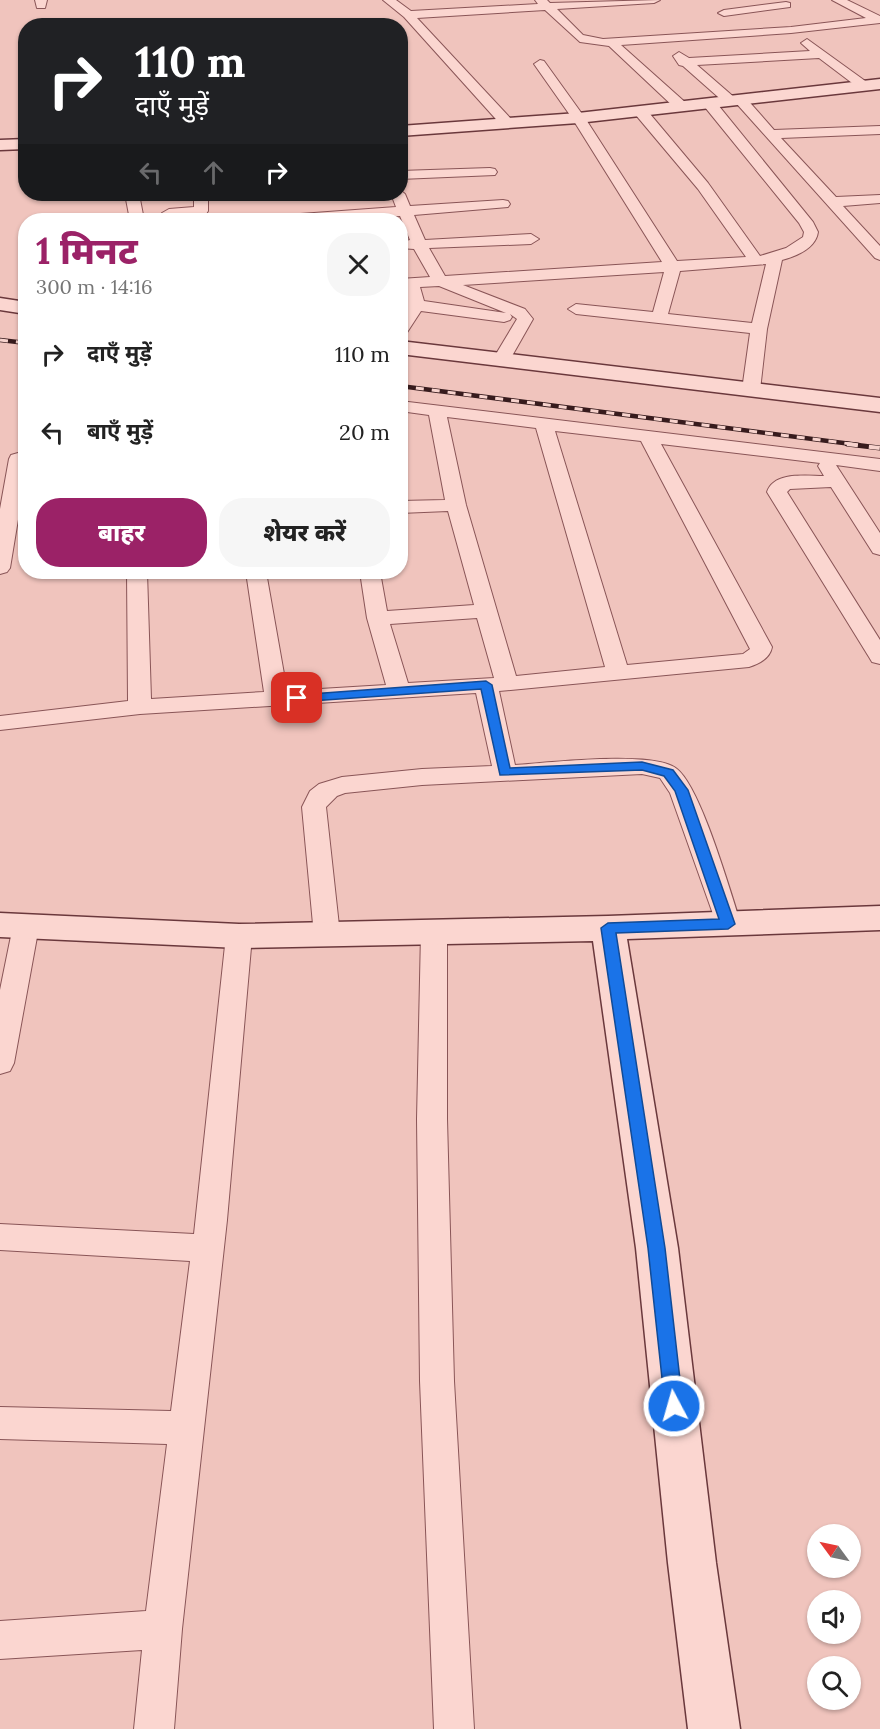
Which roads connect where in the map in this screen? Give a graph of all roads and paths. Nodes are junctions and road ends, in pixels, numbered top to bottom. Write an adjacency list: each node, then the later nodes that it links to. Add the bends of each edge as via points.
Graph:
1 (389, 0): 8 (street)
2 (654, 0): 6 (street)
3 (842, 2): 4 (street); 9 (street)
4 (869, 2)
5 (544, 3): 6 (street); 8 (street); 15 (street, via 584,40)
6 (607, 3): 14 (street)
7 (790, 8): 10 (street); 12 (street, via 720,10)
8 (408, 15): 25 (street)
9 (880, 20): 10 (street)
10 (816, 27): 11 (street)
11 (791, 30): 12 (street); 16 (street)
12 (746, 33): 13 (street)
13 (663, 38): 14 (street); 17 (street)
14 (648, 39): 15 (street)
15 (610, 42): 22 (street)
16 (820, 54): 17 (street); 19 (street)
17 (683, 62): 20 (street)
18 (540, 64): 24 (street)
19 (872, 85): 20 (street)
20 (735, 100): 21 (street); 28 (street)
21 (709, 103): 22 (street); 48 (street, via 811,231 804,245)
22 (681, 106): 23 (street)
23 (640, 111): 24 (street); 49 (street, via 703,186)
24 (578, 118): 25 (street); 50 (street)
25 (508, 124): 26 (street)
26 (408, 130)
27 (880, 130): 28 (street)
28 (771, 135): 36 (street)
29 (18, 144): 30 (street)
30 (0, 145)
31 (490, 172): 32 (street)
32 (408, 175)
33 (880, 200): 36 (street)
34 (201, 201): 39 (street, via 201,211)
35 (401, 201): 38 (street)
36 (832, 202): 44 (street)
37 (503, 204): 38 (street)
38 (404, 209): 40 (street); 41 (street)
39 (190, 213)
40 (356, 213)
41 (406, 213)
42 (408, 218): 45 (street)
43 (531, 239): 45 (street)
44 (873, 239): 47 (street)
45 (419, 244): 46 (street); 51 (street)
46 (408, 245)
47 (880, 255)
48 (775, 259): 49 (street); 59 (street)
49 (756, 261): 50 (street)
50 (673, 268): 51 (street); 57 (street)
51 (440, 281): 52 (street); 58 (street, via 519,312)
52 (408, 283)
53 (0, 304): 55 (street)
54 (409, 304): 58 (street)
55 (18, 307)
56 (576, 309): 57 (street)
57 (659, 319): 59 (street)
58 (525, 320): 61 (street)
59 (759, 329): 62 (street)
60 (408, 348): 61 (street)
61 (502, 359): 62 (street)
62 (752, 390): 63 (street)
63 (880, 405)
64 (408, 407): 65 (street)
65 (437, 410): 66 (street); 72 (street)
66 (544, 423): 67 (street); 83 (street)
67 (649, 438): 68 (street); 83 (street, via 761,647 749,660)
68 (823, 458): 70 (street); 71 (street)
69 (18, 459): 76 (street)
70 (880, 465)
71 (835, 481): 74 (street); 82 (street, via 786,483 777,492)
72 (456, 505): 73 (street); 80 (street)
73 (408, 507)
74 (880, 549)
75 (18, 556): 76 (street)
76 (1, 560)
77 (137, 579): 87 (street)
78 (257, 579): 86 (street)
79 (371, 579): 81 (street)
80 (486, 611): 81 (street); 84 (street)
81 (378, 618): 85 (street)
82 (880, 657)
83 (618, 672): 84 (street)
84 (497, 684): 85 (street); 89 (street)
85 (399, 690): 86 (street)
86 (277, 700): 87 (street)
87 (140, 707): 88 (street)
88 (0, 723)
89 (504, 772): 91 (street, via 642,766 668,772 682,790); 95 (street, via 342,785 319,797 314,807)
90 (880, 918): 91 (street)
91 (728, 924): 93 (street)
92 (13, 925): 96 (street); 97 (street)
93 (608, 928): 94 (street); 106 (street, via 657,1248)
94 (434, 933): 95 (street); 105 (street, via 432,1119 437,1381)
95 (327, 935): 96 (street)
96 (239, 936): 99 (street)
97 (0, 1063)
98 (0, 1237): 99 (street)
99 (207, 1248): 101 (street)
100 (0, 1423): 101 (street)
101 (186, 1428): 102 (street)
102 (163, 1629): 103 (street); 104 (street)
103 (0, 1640)
104 (154, 1729)
105 (454, 1729)
106 (714, 1729)

